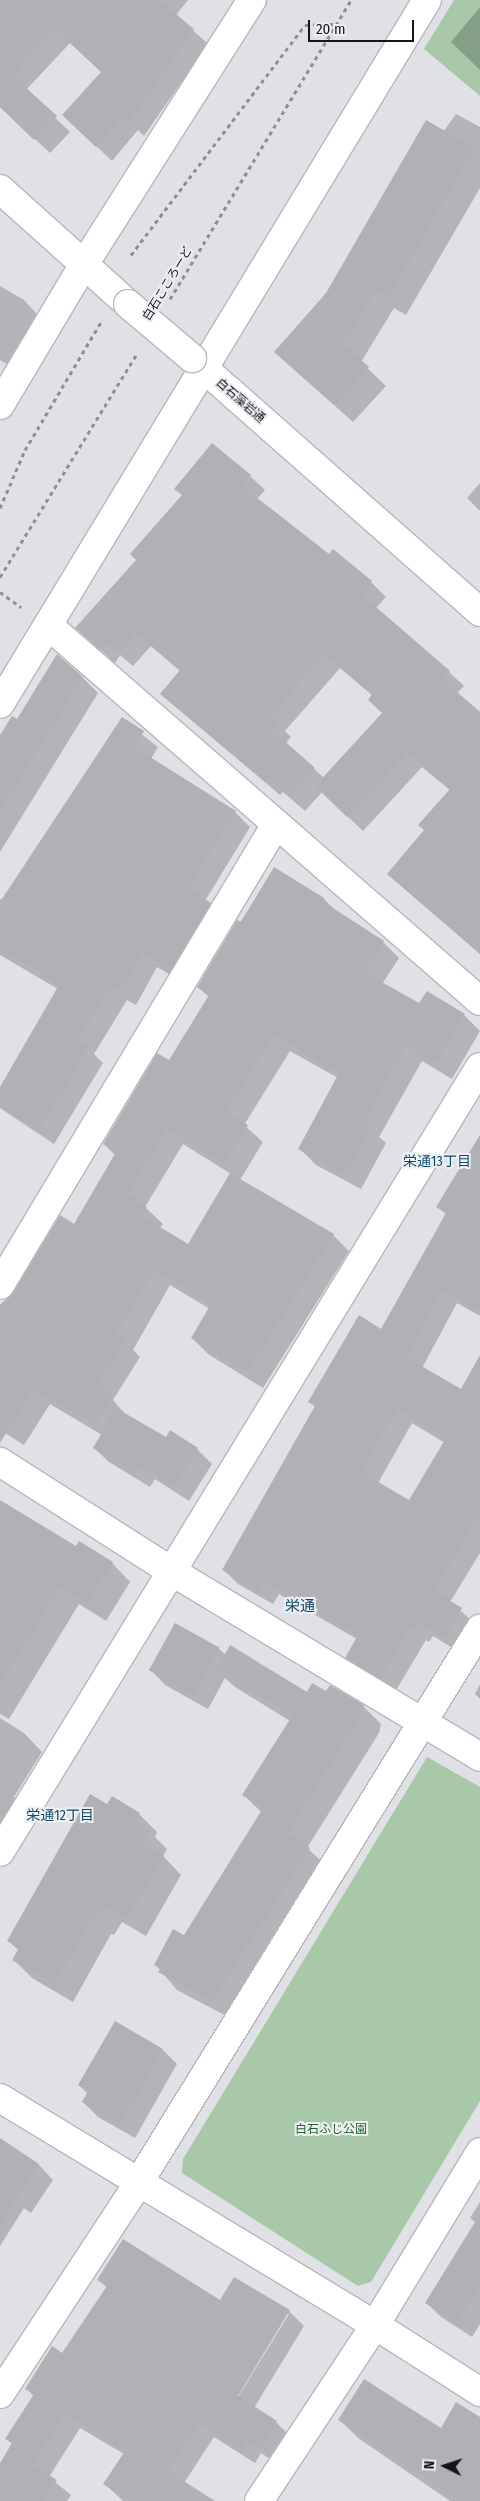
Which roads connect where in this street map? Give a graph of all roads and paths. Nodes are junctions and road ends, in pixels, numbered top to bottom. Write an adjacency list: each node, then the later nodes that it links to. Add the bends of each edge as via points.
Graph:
1 (252, 0): 6 (street)
2 (351, 0): 4 (path, 白石こころーど)
3 (427, 0): 10 (street)
4 (336, 24): 7 (path, via 305,25); 8 (path, 白石こころーど)
5 (0, 189): 6 (street, 白石藻岩通)
6 (83, 266): 7 (street, 白石藻岩通); 11 (street)
7 (117, 295): 10 (street, 白石藻岩通, bridge); 12 (path, via 25,450)
8 (168, 301)
9 (138, 351): 13 (path)
10 (198, 363): 14 (street, 白石藻岩通); 15 (street)
11 (0, 405)
12 (0, 508)
13 (0, 577)
14 (480, 612)
15 (49, 626): 16 (street); 17 (street)
16 (0, 704)
17 (275, 826): 18 (street); 20 (street)
18 (480, 1001)
19 (480, 1067): 22 (street)
20 (0, 1285)
21 (0, 1462): 22 (street)
22 (171, 1571): 24 (street); 26 (street)
23 (480, 1629): 24 (street)
24 (424, 1722): 25 (street); 29 (street)
25 (480, 1757)
26 (0, 1852)
27 (0, 2098): 29 (street)
28 (480, 2152): 30 (street)
29 (139, 2182): 30 (street); 32 (street)
30 (375, 2325): 31 (street); 33 (street)
31 (480, 2392)
32 (0, 2394)
33 (259, 2501)

